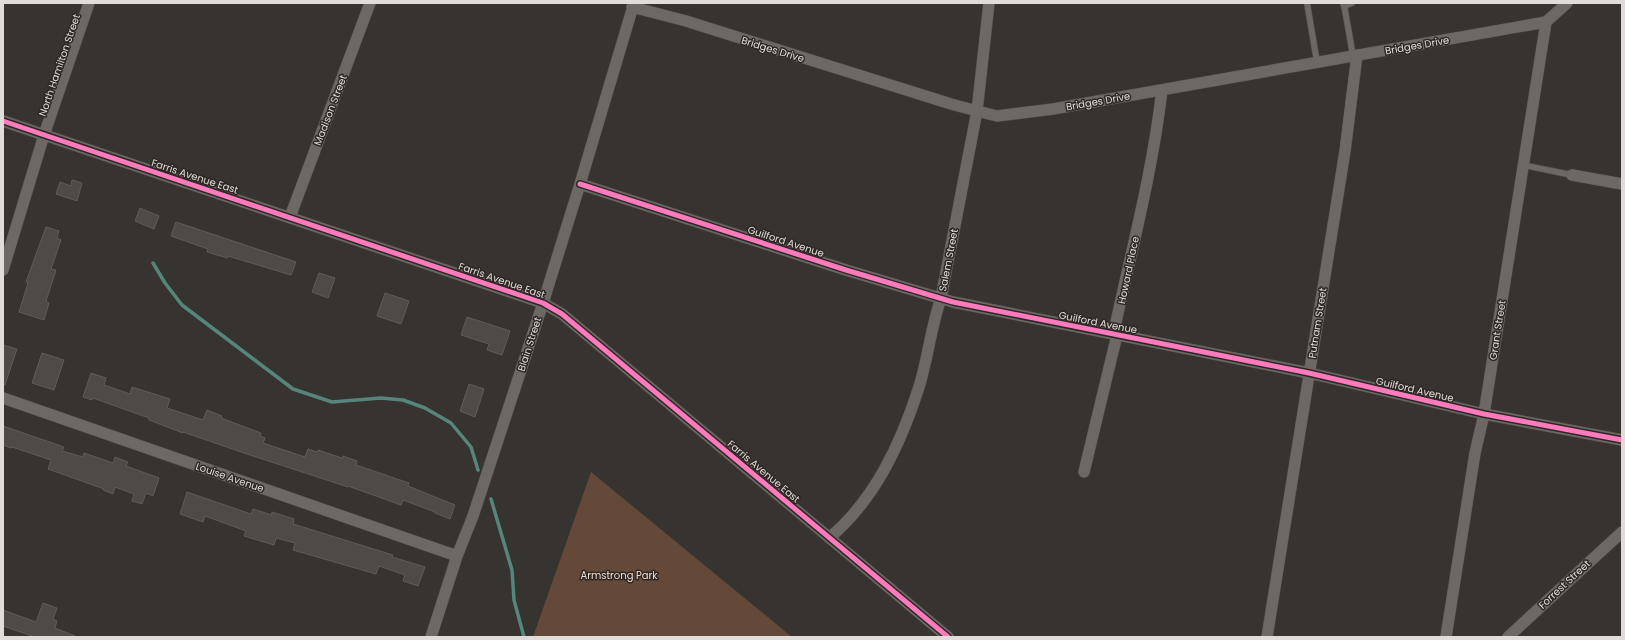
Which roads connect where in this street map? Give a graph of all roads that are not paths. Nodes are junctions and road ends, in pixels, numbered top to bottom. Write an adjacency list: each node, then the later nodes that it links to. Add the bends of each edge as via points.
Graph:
1 (89, 3): 15 (street, North Hamilton Street)
2 (370, 3): 20 (street, Madison Street)
3 (989, 3): 13 (street, Salem Street)
4 (1308, 3): 11 (lane)
5 (1352, 3): 7 (lane)
6 (1567, 3): 9 (street)
7 (1343, 4): 10 (lane)
8 (633, 5): 13 (street, Bridges Drive); 18 (street, Blain Street)
9 (1546, 22): 10 (street, Bridges Drive); 16 (street, Grant Street)
10 (1355, 56): 11 (street, Bridges Drive); 25 (street, Putnam Street, via 1345,152)
11 (1317, 62): 12 (street, Bridges Drive)
12 (1162, 90): 13 (street, Bridges Drive, via 997,116); 24 (street, Howard Place, via 1160,112 1116,322)
13 (977, 111): 22 (street, Salem Street)
14 (3, 121): 15 (street, Farris Avenue East)
15 (44, 135): 20 (street, Farris Avenue East); 21 (street, North Hamilton Street)
16 (1523, 165): 17 (lane); 27 (street, Grant Street)
17 (1572, 176): 19 (street)
18 (580, 184): 22 (street, Guilford Avenue); 23 (street, Blain Street)
19 (1622, 184)
20 (290, 217): 23 (street, Farris Avenue East)
21 (3, 270)
22 (941, 298): 24 (street, Guilford Avenue); 31 (street, Salem Street, via 919,386 901,439 870,494)
23 (543, 303): 31 (street, Farris Avenue East, via 568,319); 32 (street, Blain Street, via 473,516)
24 (1117, 335): 25 (street, Guilford Avenue); 29 (street, Howard Place)
25 (1309, 373): 27 (street, Guilford Avenue); 35 (street, Putnam Street)
26 (3, 398): 32 (street, Louise Avenue)
27 (1484, 414): 28 (street, Guilford Avenue); 36 (street, Grant Street, via 1475,453)
28 (1622, 440)
29 (1084, 472)
30 (1622, 532): 37 (street, Forrest Street)
31 (829, 538): 34 (street, Farris Avenue East)
32 (457, 556): 33 (street, Blain Street)
33 (431, 637)
34 (948, 637)
35 (1267, 637)
36 (1446, 637)
37 (1508, 637)

